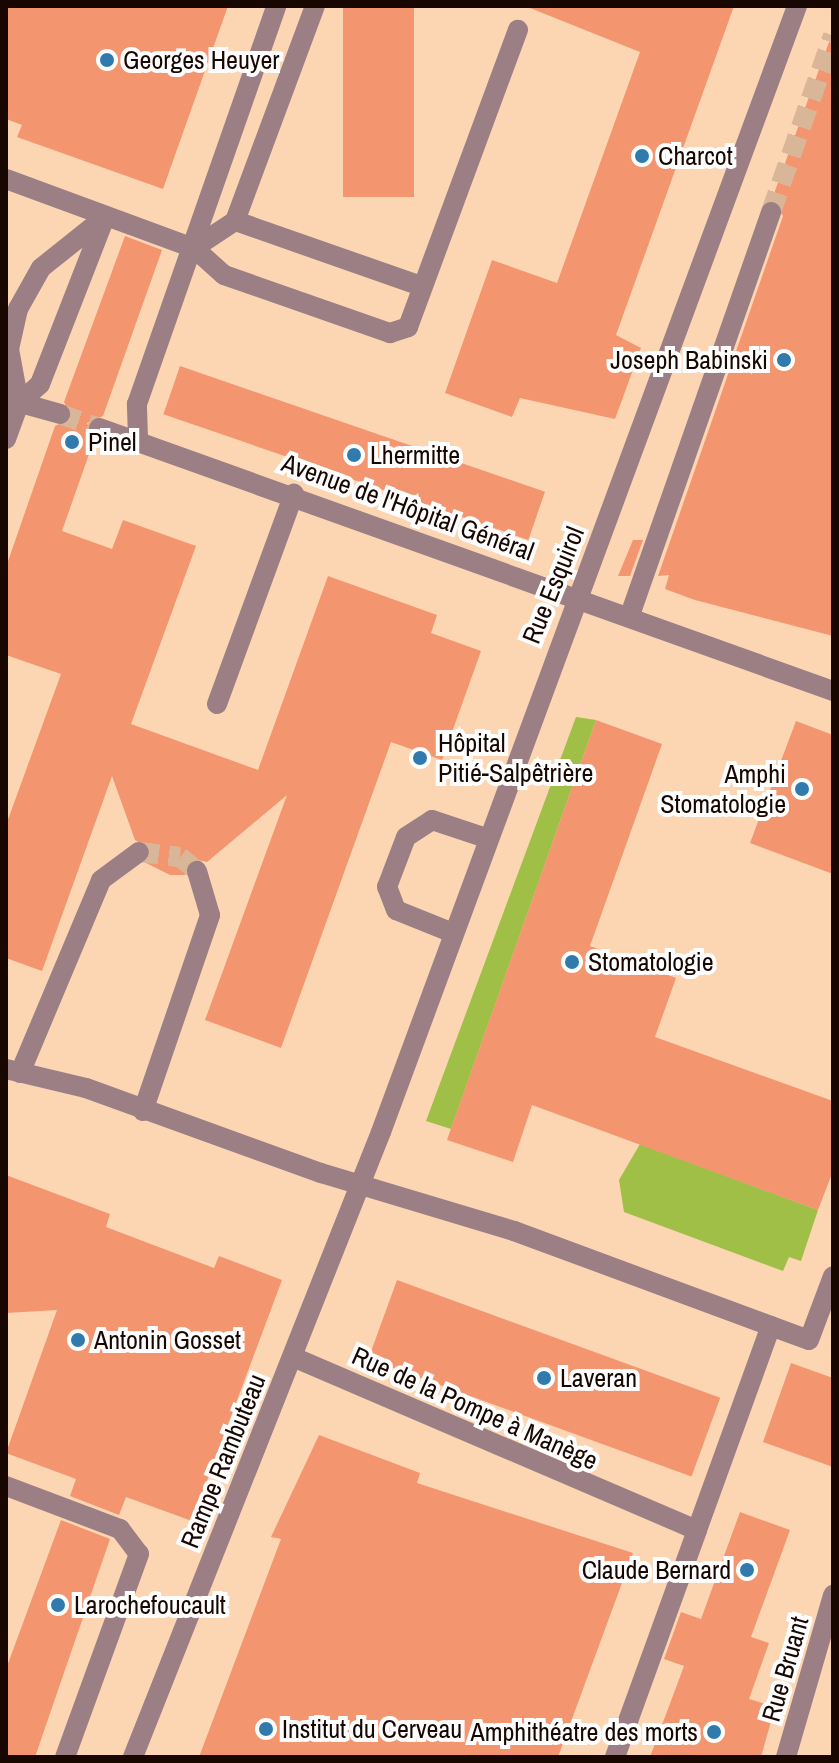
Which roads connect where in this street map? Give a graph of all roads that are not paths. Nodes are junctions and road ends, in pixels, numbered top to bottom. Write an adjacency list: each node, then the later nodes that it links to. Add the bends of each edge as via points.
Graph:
1 (276, 6): 9 (street)
2 (315, 6): 8 (street)
3 (797, 6): 17 (street, Rue Esquirol)
4 (518, 30): 10 (street)
5 (6, 179): 7 (street)
6 (771, 212): 18 (street)
7 (105, 217): 9 (street); 11 (street, via 40,384); 11 (street, via 41,268 18,309 9,349)
8 (235, 221): 9 (street); 10 (street)
9 (194, 248): 10 (street, via 224,275 390,333 408,327); 14 (street, via 137,404)
10 (421, 286)
11 (12, 400): 12 (street); 15 (street)
12 (60, 414)
13 (99, 428): 14 (street, Avenue de l'Hôpital Général)
14 (138, 437): 16 (street, Avenue de l'Hôpital Général)
15 (6, 439)
16 (294, 494): 17 (street, Avenue de l'Hôpital Général); 20 (street)
17 (577, 596): 18 (street, Avenue de l'Hôpital Général); 21 (street, Rue Esquirol)
18 (630, 615): 19 (street, Avenue de l'Hôpital Général)
19 (833, 691)
20 (217, 704)
21 (486, 838): 24 (street, Rue Esquirol); 24 (street, via 432,820 406,837 387,887 396,910)
22 (139, 852): 25 (street, via 101,880)
23 (197, 871): 26 (street, via 210,915)
24 (453, 933): 27 (street, Rue Esquirol)
25 (13, 1071): 26 (street)
26 (143, 1111): 27 (street)
27 (361, 1184): 30 (street, via 514,1231); 31 (street, Rampe Rambuteau)
28 (833, 1276): 29 (street)
29 (826, 1314): 30 (street, via 809,1340)
30 (771, 1326): 33 (street)
31 (293, 1357): 33 (street, Rue de la Pompe à Manège); 36 (street, Rampe Rambuteau)
32 (6, 1486): 35 (street, via 120,1529 139,1554)
33 (697, 1530): 37 (street)
34 (833, 1595): 38 (street, Rue Bruant)
35 (65, 1757)
36 (133, 1757)
37 (615, 1757)
38 (786, 1757)

